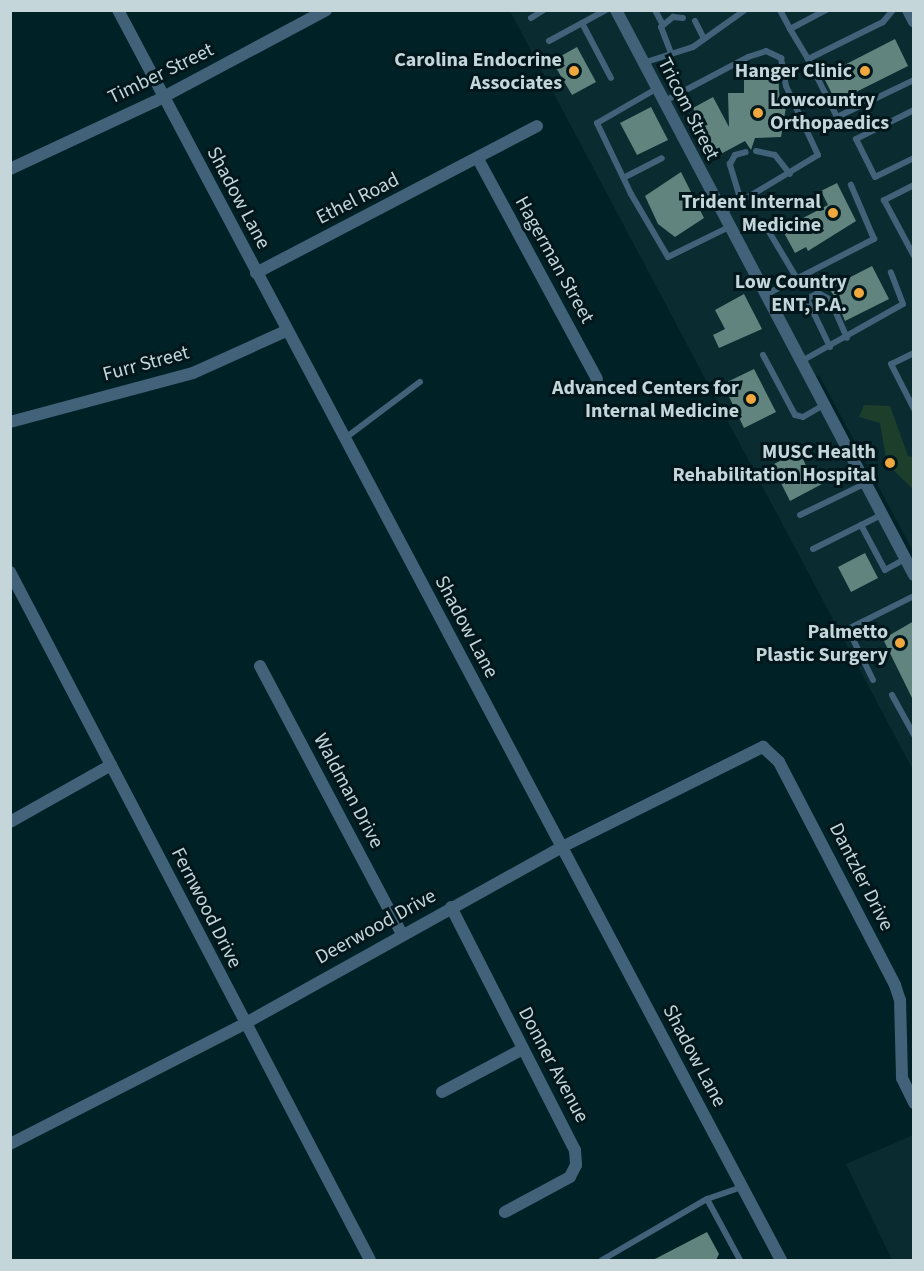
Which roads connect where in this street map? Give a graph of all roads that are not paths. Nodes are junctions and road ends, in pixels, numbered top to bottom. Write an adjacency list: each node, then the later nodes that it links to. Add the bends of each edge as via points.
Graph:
1 (118, 10): 27 (street, Shadow Lane)
2 (326, 10): 27 (street, Timber Street)
3 (544, 10): 12 (lane)
4 (606, 10): 15 (lane)
5 (616, 10): 23 (street, Tricom Street)
6 (656, 10): 16 (lane)
7 (745, 10): 19 (lane)
8 (780, 10): 18 (lane)
9 (826, 10): 18 (lane)
10 (893, 10): 22 (lane, via 883,22)
11 (908, 10): 14 (street)
12 (531, 18)
13 (683, 18): 16 (lane, via 673,17)
14 (914, 22)
15 (582, 23): 20 (lane); 24 (lane)
16 (662, 23): 21 (lane)
17 (696, 23): 19 (lane)
18 (790, 28): 22 (lane)
19 (704, 39): 21 (lane)
20 (549, 41)
21 (671, 53): 23 (lane)
22 (808, 59): 25 (lane, via 837,117)
23 (642, 63): 26 (street, Tricom Street)
24 (611, 78)
25 (914, 80)
26 (656, 89): 28 (street, Tricom Street); 38 (lane, via 597,123)
27 (164, 97): 36 (street, Timber Street); 47 (street, Shadow Lane)
28 (663, 102): 37 (lane, via 748,57 776,52 818,155); 42 (street, Tricom Street)
29 (914, 110): 34 (lane, via 856,139 875,177)
30 (537, 126): 35 (street, Ethel Road)
31 (756, 151): 37 (lane, via 775,155)
32 (746, 152): 41 (lane, via 735,155 730,164)
33 (663, 158): 38 (lane)
34 (914, 158)
35 (478, 159): 47 (street, Ethel Road); 58 (street, Hagerman Street)
36 (10, 169)
37 (790, 174): 41 (lane)
38 (627, 176): 43 (lane, via 631,194 668,257)
39 (851, 185): 48 (lane, via 874,239)
40 (914, 185): 45 (lane, via 884,200)
41 (741, 201): 42 (lane)
42 (720, 214): 43 (street, Tricom Street)
43 (727, 228): 49 (street, Tricom Street)
44 (768, 230): 48 (lane)
45 (914, 256)
46 (891, 272): 53 (lane, via 903,304)
47 (256, 273): 52 (street, Shadow Lane)
48 (796, 277): 49 (lane)
49 (765, 295): 57 (street, Tricom Street)
50 (831, 300): 54 (lane, via 818,293 807,298)
51 (836, 313): 53 (lane)
52 (286, 331): 62 (street, Furr Street, via 193,373); 63 (street, Shadow Lane)
53 (847, 338): 54 (lane)
54 (830, 347): 57 (lane)
55 (914, 352): 61 (lane, via 891,363)
56 (763, 355): 60 (lane, via 795,415 802,417)
57 (799, 363): 60 (street, Tricom Street)
58 (597, 379)
59 (420, 382): 63 (lane)
60 (822, 406): 64 (street, Tricom Street)
61 (914, 409)
62 (10, 422)
63 (344, 439): 80 (street, Shadow Lane)
64 (864, 484): 65 (lane); 66 (street, Tricom Street)
65 (800, 515)
66 (881, 515): 67 (lane); 69 (street, Tricom Street)
67 (861, 525): 68 (lane); 69 (lane, via 885,570)
68 (813, 549)
69 (905, 560): 70 (street, Tricom Street)
70 (914, 575)
71 (12, 577): 78 (street, Fernwood Drive)
72 (914, 596): 74 (lane, via 848,629)
73 (260, 666): 82 (street, Waldman Drive)
74 (873, 680)
75 (892, 695): 76 (lane)
76 (914, 735)
77 (763, 747): 80 (street, Deerwood Drive); 86 (street, Dantzler Drive, via 779,762 895,985 900,1000 902,1078)
78 (111, 765): 79 (street); 83 (street, Fernwood Drive)
79 (10, 822)
80 (562, 847): 81 (street, Deerwood Drive); 88 (street, Shadow Lane)
81 (451, 907): 82 (street, Deerwood Drive); 84 (street, Donner Avenue)
82 (402, 934): 83 (street, Deerwood Drive)
83 (244, 1024): 87 (street, Deerwood Drive); 91 (street, Fernwood Drive)
84 (521, 1050): 85 (street); 90 (street, Donner Avenue, via 570,1140 576,1165 570,1177)
85 (442, 1092)
86 (914, 1103)
87 (10, 1144)
88 (742, 1187): 89 (lane); 94 (street, Shadow Lane)
89 (707, 1199): 92 (lane); 93 (lane)
90 (505, 1212)
91 (370, 1260)
92 (602, 1260)
93 (740, 1260)
94 (781, 1260)

